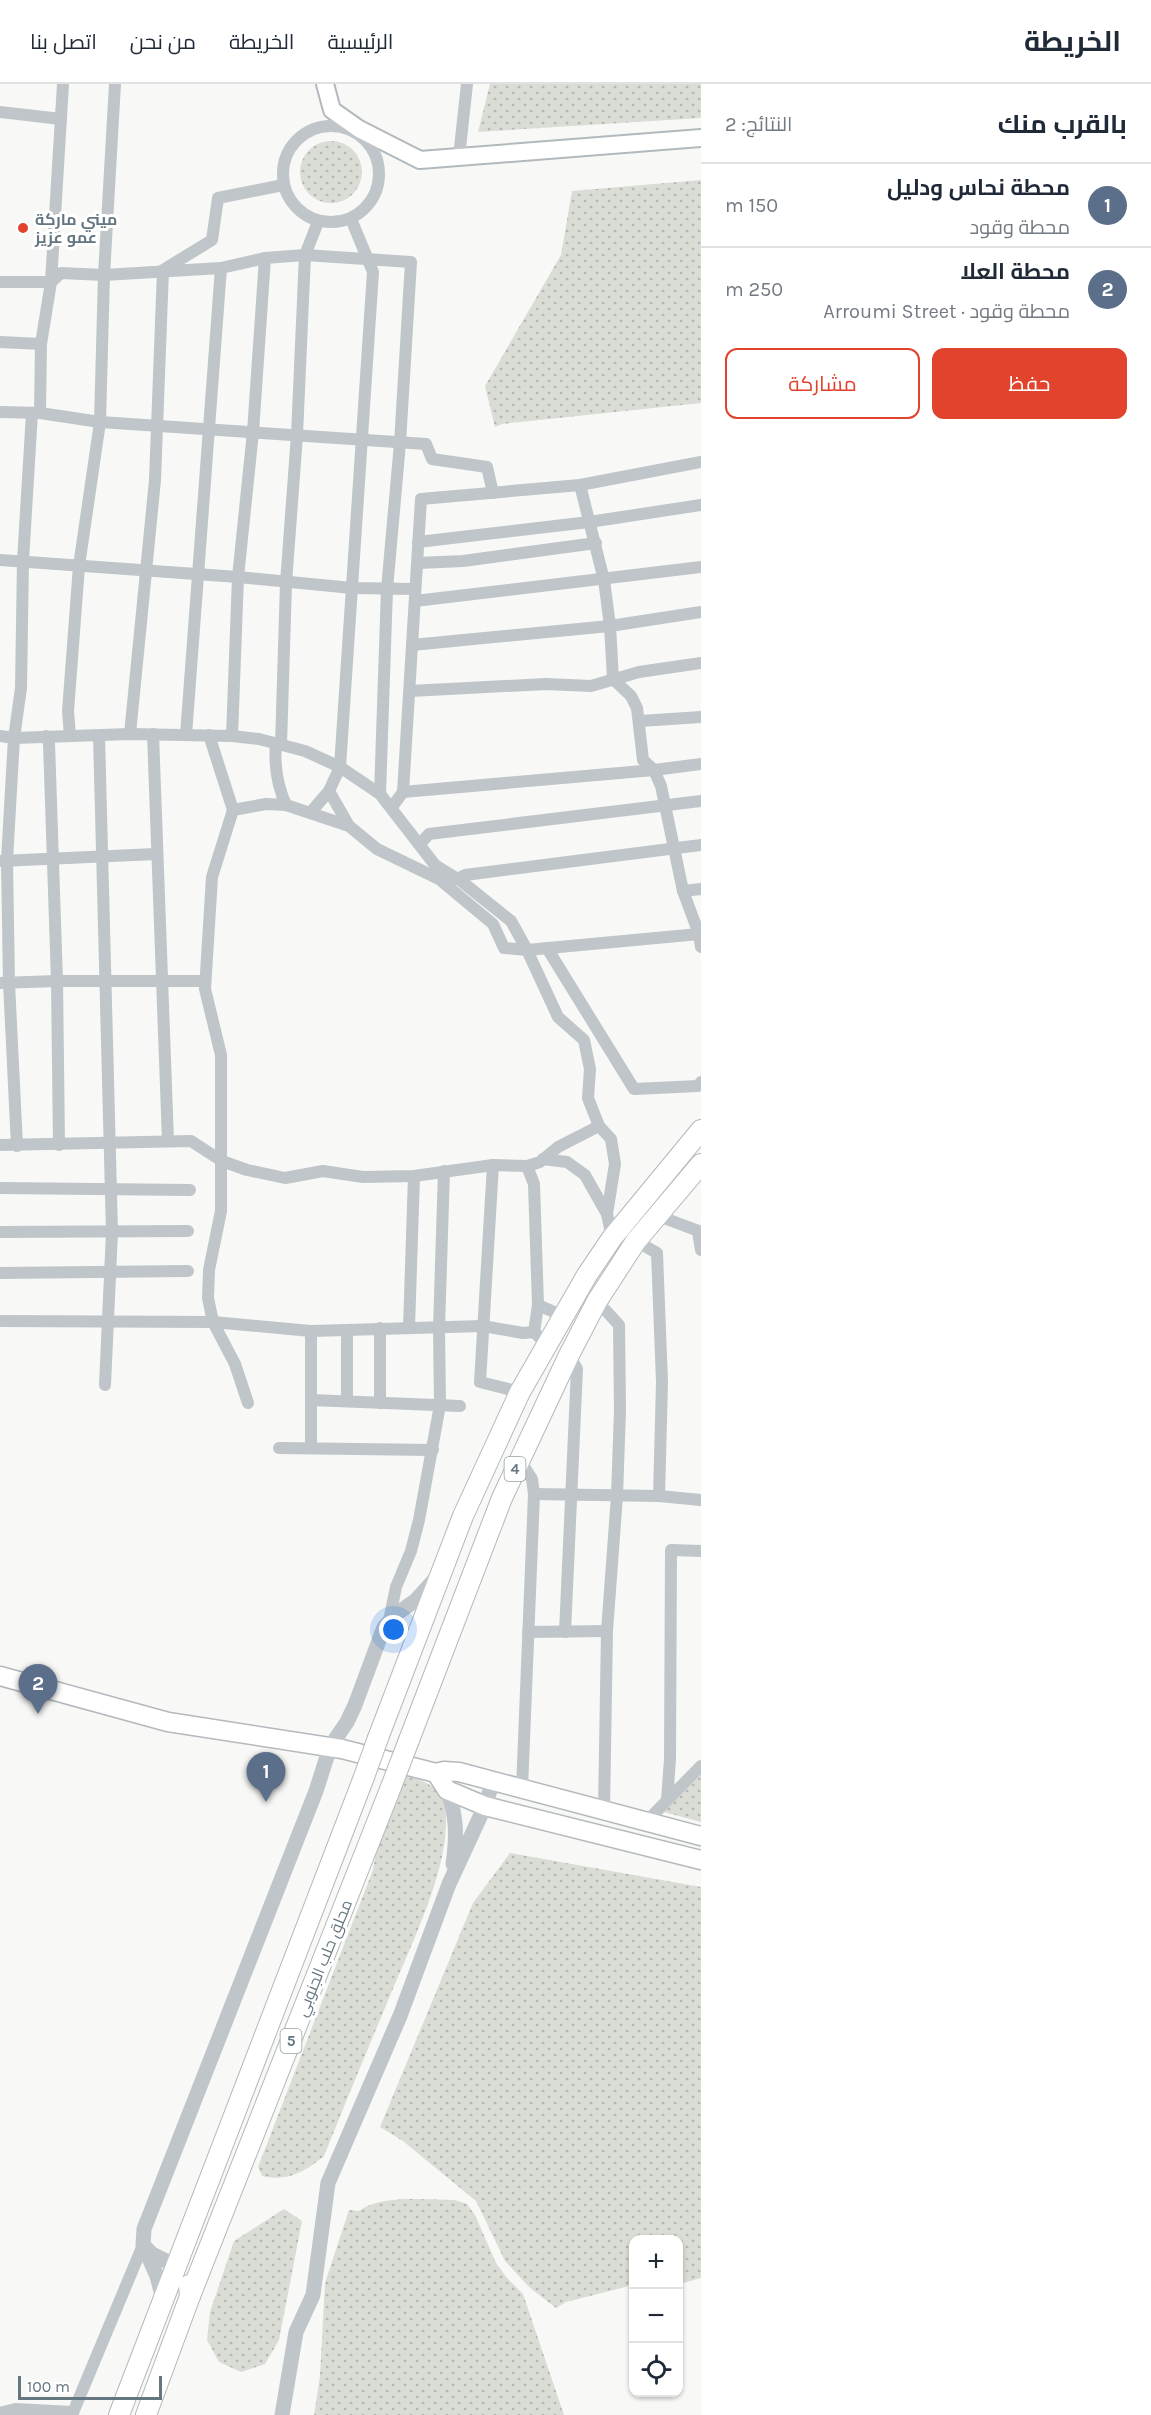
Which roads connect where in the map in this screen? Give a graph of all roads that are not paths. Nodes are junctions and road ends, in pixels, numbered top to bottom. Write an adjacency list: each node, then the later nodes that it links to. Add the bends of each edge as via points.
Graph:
1 (63, 84): 6 (street)
2 (115, 84): 17 (street)
3 (325, 84): 8 (main road, via 332,110 359,129 420,160)
4 (467, 84): 8 (street)
5 (0, 112): 6 (street)
6 (61, 119): 19 (street)
7 (701, 138): 8 (main road)
8 (459, 157)
9 (283, 185): 10 (street, via 285,158 300,136 326,126 356,132 376,155 380,180 370,203); 11 (street, via 296,208); 16 (street, via 218,198 212,240)
10 (351, 219): 11 (street); 14 (street)
11 (318, 222): 12 (street)
12 (305, 255): 13 (street); 14 (street); 28 (street)
13 (265, 258): 15 (street); 27 (street)
14 (366, 259): 29 (street, via 373,272); 30 (street, via 411,262)
15 (220, 268): 16 (street); 26 (street)
16 (163, 270): 17 (street); 25 (street)
17 (104, 275): 19 (street, via 61,273); 24 (street)
18 (0, 282): 19 (street)
19 (51, 282): 21 (street)
20 (0, 342): 21 (street)
21 (41, 344): 23 (street)
22 (0, 412): 23 (street)
23 (36, 413): 24 (street); 39 (street)
24 (100, 422): 25 (street); 41 (street)
25 (157, 425): 26 (street); 43 (street)
26 (208, 429): 27 (street); 44 (street)
27 (253, 432): 28 (street); 45 (street)
28 (297, 435): 29 (street); 47 (street)
29 (362, 441): 30 (street); 48 (street)
30 (400, 443): 33 (street, via 426,444 432,459 487,467); 49 (street)
31 (701, 462): 32 (street)
32 (580, 485): 33 (street); 35 (street)
33 (493, 493): 36 (street, via 421,499)
34 (701, 505): 35 (street)
35 (589, 522): 36 (street); 37 (street)
36 (418, 542): 40 (street)
37 (596, 543): 40 (street, via 463,561); 46 (street)
38 (0, 560): 39 (street)
39 (23, 561): 41 (street); 68 (street, via 21,688)
40 (418, 563): 50 (street)
41 (79, 566): 43 (street); 65 (street, via 68,711)
42 (701, 567): 46 (street)
43 (147, 572): 44 (street); 59 (street)
44 (198, 574): 45 (street); 61 (street)
45 (238, 577): 47 (street); 67 (street)
46 (604, 580): 50 (street); 52 (street)
47 (286, 583): 48 (street); 69 (street)
48 (352, 588): 49 (street); 71 (street)
49 (387, 589): 50 (street); 75 (street)
50 (415, 595): 53 (street)
51 (701, 612): 52 (street)
52 (610, 626): 53 (street); 55 (street)
53 (412, 645): 56 (street)
54 (701, 663): 55 (street)
55 (613, 679): 56 (street, via 591,686 546,684); 58 (street, via 631,696)
56 (410, 691): 74 (street)
57 (701, 717): 58 (street)
58 (640, 721): 72 (street, via 643,760)
59 (130, 734): 60 (street); 66 (street)
60 (153, 734): 61 (street); 86 (street)
61 (186, 735): 62 (street)
62 (209, 735): 67 (street); 80 (street)
63 (0, 736): 68 (street)
64 (46, 736): 65 (street); 68 (street); 88 (street)
65 (70, 736): 66 (street)
66 (99, 736): 87 (street)
67 (232, 736): 69 (street)
68 (14, 738): 89 (street)
69 (278, 744): 71 (street); 77 (street, via 274,760)
70 (701, 764): 72 (street)
71 (340, 767): 73 (street); 75 (street)
72 (654, 770): 74 (street); 78 (street)
73 (329, 791): 81 (street); 82 (street)
74 (403, 792): 79 (street)
75 (380, 794): 79 (street)
76 (701, 801): 78 (street)
77 (286, 805): 80 (street); 81 (street)
78 (664, 806): 83 (street, via 429,834); 85 (street)
79 (392, 807): 83 (street)
80 (233, 810): 100 (street, via 212,877)
81 (311, 812): 82 (street)
82 (349, 826): 96 (street, via 377,849 439,879 493,924 504,948)
83 (420, 844): 90 (street, via 435,865)
84 (701, 845): 85 (street)
85 (674, 849): 90 (street); 92 (street)
86 (156, 854): 87 (street); 99 (street)
87 (104, 857): 88 (street); 98 (street)
88 (51, 858): 89 (street); 97 (street)
89 (4, 860): 101 (street)
90 (457, 879): 96 (street, via 511,921)
91 (701, 889): 92 (street)
92 (683, 891): 93 (street)
93 (699, 934): 94 (street); 95 (street)
94 (701, 947)
95 (547, 948): 96 (street); 102 (street, via 634,1089 698,1086)
96 (527, 950): 105 (street, via 558,1017 584,1041 590,1070 588,1098)
97 (57, 981): 98 (street); 101 (street); 110 (street)
98 (105, 981): 99 (street); 108 (street)
99 (162, 981): 100 (street); 107 (street)
100 (205, 981): 113 (street, via 221,1055)
101 (4, 983): 104 (street)
102 (701, 1082)
103 (0, 1101): 104 (street)
104 (14, 1101): 111 (street)
105 (599, 1126): 112 (street); 122 (street, via 611,1139 615,1164)
106 (701, 1130): 128 (highway, 4)
107 (168, 1142): 108 (street); 113 (street, via 191,1141)
108 (111, 1144): 110 (street); 120 (street)
109 (0, 1145): 111 (street)
110 (59, 1145): 111 (street)
111 (17, 1146)
112 (543, 1159): 116 (street); 122 (street, via 567,1162 585,1175)
113 (222, 1161): 118 (street, via 285,1178 323,1171 363,1177); 139 (street, via 221,1211 209,1270 208,1298)
114 (701, 1164): 123 (highway, 4)
115 (493, 1165): 116 (street); 117 (street); 140 (street)
116 (527, 1166): 135 (street, via 534,1184)
117 (444, 1171): 118 (street); 143 (street)
118 (414, 1176): 142 (street)
119 (0, 1188): 120 (street)
120 (112, 1190): 121 (street); 126 (street)
121 (190, 1190)
122 (607, 1214): 128 (street)
123 (656, 1215): 127 (street); 129 (highway, 4)
124 (188, 1231): 126 (street)
125 (0, 1232): 126 (street)
126 (112, 1232): 132 (street)
127 (699, 1232): 130 (street)
128 (612, 1238): 136 (highway, 4)
129 (636, 1241): 134 (highway, 4); 163 (street, via 657,1253 662,1382)
130 (701, 1250)
131 (188, 1271): 132 (street)
132 (109, 1272): 133 (street); 137 (street)
133 (0, 1273)
134 (597, 1301): 147 (highway, 4); 162 (street, via 619,1325)
135 (538, 1305): 136 (street); 146 (street)
136 (562, 1316): 146 (highway, 4)
137 (110, 1320): 138 (street); 139 (street); 148 (street)
138 (0, 1321)
139 (213, 1322): 145 (street); 153 (street, via 235,1364)
140 (483, 1326): 143 (street); 146 (street); 149 (street, via 480,1382)
141 (381, 1328): 142 (street); 144 (street); 152 (street)
142 (409, 1328): 143 (street)
143 (439, 1328): 154 (street)
144 (347, 1330): 145 (street); 151 (street)
145 (311, 1331): 150 (street)
146 (540, 1338): 149 (highway, 4)
147 (569, 1355): 159 (highway, 4); 161 (street, via 577,1369)
148 (105, 1385)
149 (520, 1392): 166 (highway, 4)
150 (311, 1400): 151 (street); 156 (street)
151 (347, 1400): 152 (street)
152 (380, 1402): 154 (street)
153 (248, 1403)
154 (440, 1405): 155 (street); 158 (street)
155 (460, 1406)
156 (311, 1447): 157 (street); 158 (street)
157 (279, 1448)
158 (433, 1450): 167 (street, via 411,1551 396,1587)
159 (519, 1459): 160 (street, via 531,1479); 174 (highway, 4)
160 (534, 1494): 161 (street); 170 (street)
161 (572, 1496): 162 (street); 171 (street)
162 (617, 1496): 163 (street); 169 (street)
163 (659, 1496): 164 (street)
164 (701, 1500)
165 (701, 1551): 181 (street, via 671,1550)
166 (443, 1568): 167 (street, via 425,1591); 168 (highway, 4)
167 (392, 1618): 168 (street, via 412,1615); 175 (street, via 381,1634 347,1722)
168 (422, 1622): 173 (highway, 4)
169 (607, 1631): 171 (street); 183 (street)
170 (528, 1632): 171 (street); 179 (street)
171 (565, 1632)
172 (4, 1676): 175 (main road, via 168,1722)
173 (378, 1738): 189 (highway, محلق حلب الجنوبي / 5, bridge)
174 (409, 1740): 190 (highway, محلق حلب الجنوبي / 5, bridge)
175 (330, 1747): 177 (main road); 188 (street, via 312,1802 144,2229)
176 (701, 1766): 181 (street)
177 (436, 1773): 178 (main road, via 453,1770); 180 (main road)
178 (493, 1781): 179 (main road); 182 (street)
179 (522, 1789): 183 (main road)
180 (447, 1790): 182 (main road); 187 (street, via 454,1807 456,1831)
181 (667, 1800): 184 (street)
182 (485, 1806): 186 (main road); 187 (street)
183 (604, 1810): 184 (main road)
184 (646, 1822): 185 (main road)
185 (701, 1836)
186 (701, 1860)
187 (449, 1884): 196 (street, via 400,2016 328,2183 315,2285 296,2332)
188 (143, 2245): 189 (street); 191 (street); 193 (street)
189 (176, 2266): 190 (highway, via 186,2278); 191 (highway, 5)
190 (190, 2296): 195 (highway, 5)
191 (163, 2299): 194 (highway, 5)
192 (0, 2413): 193 (street, via 15,2409)
193 (73, 2414)
194 (119, 2415)
195 (146, 2415)
196 (282, 2415)

